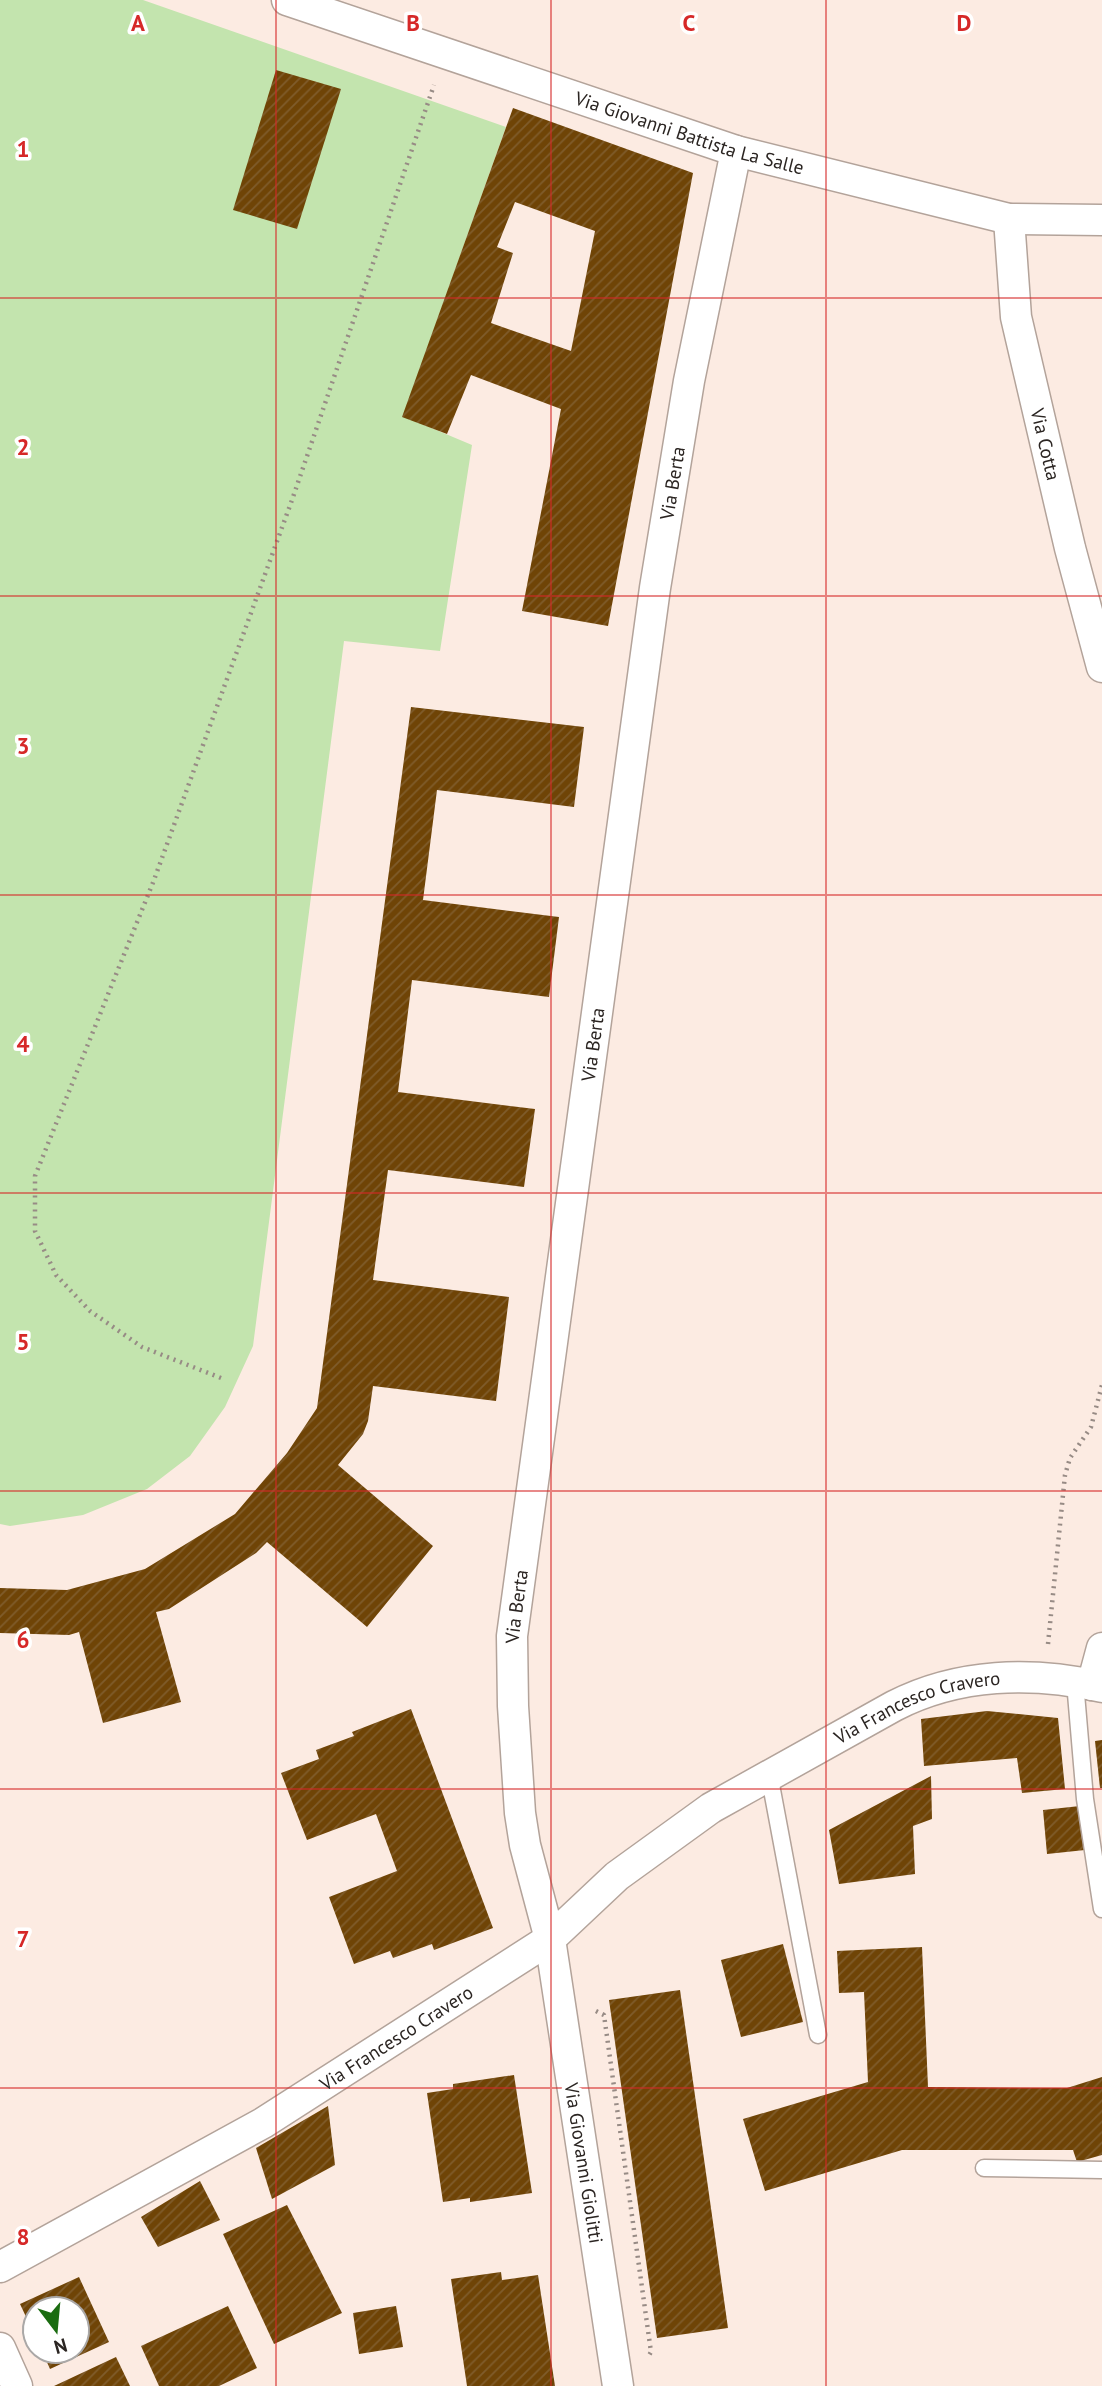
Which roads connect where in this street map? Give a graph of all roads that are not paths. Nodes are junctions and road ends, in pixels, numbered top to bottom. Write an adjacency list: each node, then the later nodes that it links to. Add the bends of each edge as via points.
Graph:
1 (287, 0): 2 (street, Via Giovanni Battista La Salle)
2 (736, 151): 3 (street, Via Giovanni Battista La Salle); 10 (street, Via Berta, via 655,588 512,1636 520,1813)
3 (1009, 219): 4 (street, Via Giovanni Battista La Salle); 5 (street, Via Cotta, via 1016,317)
4 (1102, 220)
5 (1102, 667)
6 (1102, 1648): 7 (street)
7 (1090, 1685): 8 (street, Via Francesco Cravero, via 963,1680 919,1693); 9 (lane, via 1085,1799)
8 (769, 1774): 10 (street, Via Francesco Cravero, via 662,1842); 11 (lane)
9 (1102, 1909)
10 (550, 1939): 14 (street, Via Francesco Cravero, via 264,2123); 17 (street, Via Giovanni Giolitti)
11 (818, 2035)
12 (984, 2168): 13 (lane)
13 (1102, 2170)
14 (0, 2267)
15 (0, 2348): 16 (street)
16 (17, 2386)
17 (618, 2386)

